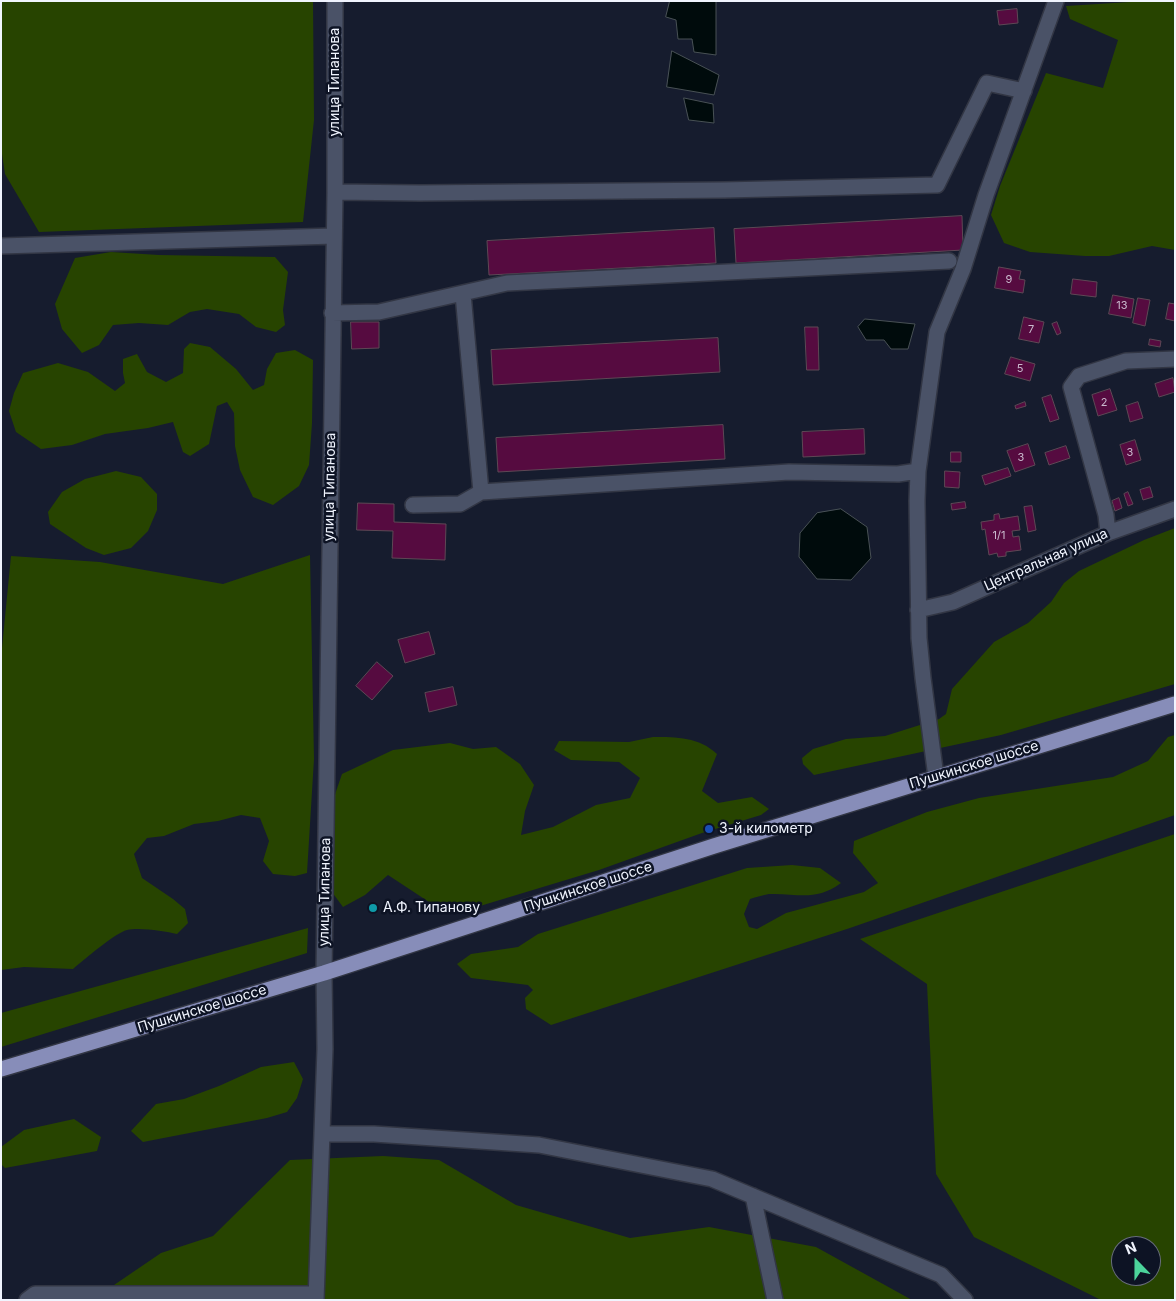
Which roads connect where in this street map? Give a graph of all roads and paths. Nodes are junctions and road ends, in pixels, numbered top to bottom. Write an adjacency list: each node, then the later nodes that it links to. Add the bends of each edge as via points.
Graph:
1 (335, 1): 4 (street, улица Типанова)
2 (1056, 1): 3 (street)
3 (1024, 91): 4 (street, via 987,83 937,185); 11 (street, via 963,270 937,332)
4 (335, 192): 5 (street, улица Типанова)
5 (334, 236): 6 (street); 9 (street, улица Типанова)
6 (1, 246)
7 (949, 261): 8 (street, via 507,283)
8 (463, 294): 9 (street, via 379,312); 12 (street)
9 (332, 313): 19 (street, улица Типанова)
10 (1175, 359): 15 (street, via 1126,361 1080,376 1071,387)
11 (918, 471): 12 (street, via 898,474 789,472); 16 (street)
12 (481, 492): 13 (street, via 460,504)
13 (413, 505)
14 (1175, 509): 15 (street, Центральная улица)
15 (1108, 533): 16 (street, Центральная улица, via 953,602)
16 (918, 610): 18 (street, via 922,678)
17 (1175, 704): 18 (main road, Пушкинское шоссе)
18 (936, 777): 19 (main road, Пушкинское шоссе)
19 (324, 972): 20 (main road, Пушкинское шоссе); 21 (street, улица Типанова)
20 (1, 1069)
21 (322, 1134): 22 (street, via 374,1134 539,1145 712,1179); 23 (street, улица Типанова)
22 (753, 1196): 25 (street); 26 (street, via 941,1276)
23 (316, 1297): 24 (street, via 35,1294)
24 (27, 1300)
25 (775, 1300)
26 (965, 1300)

